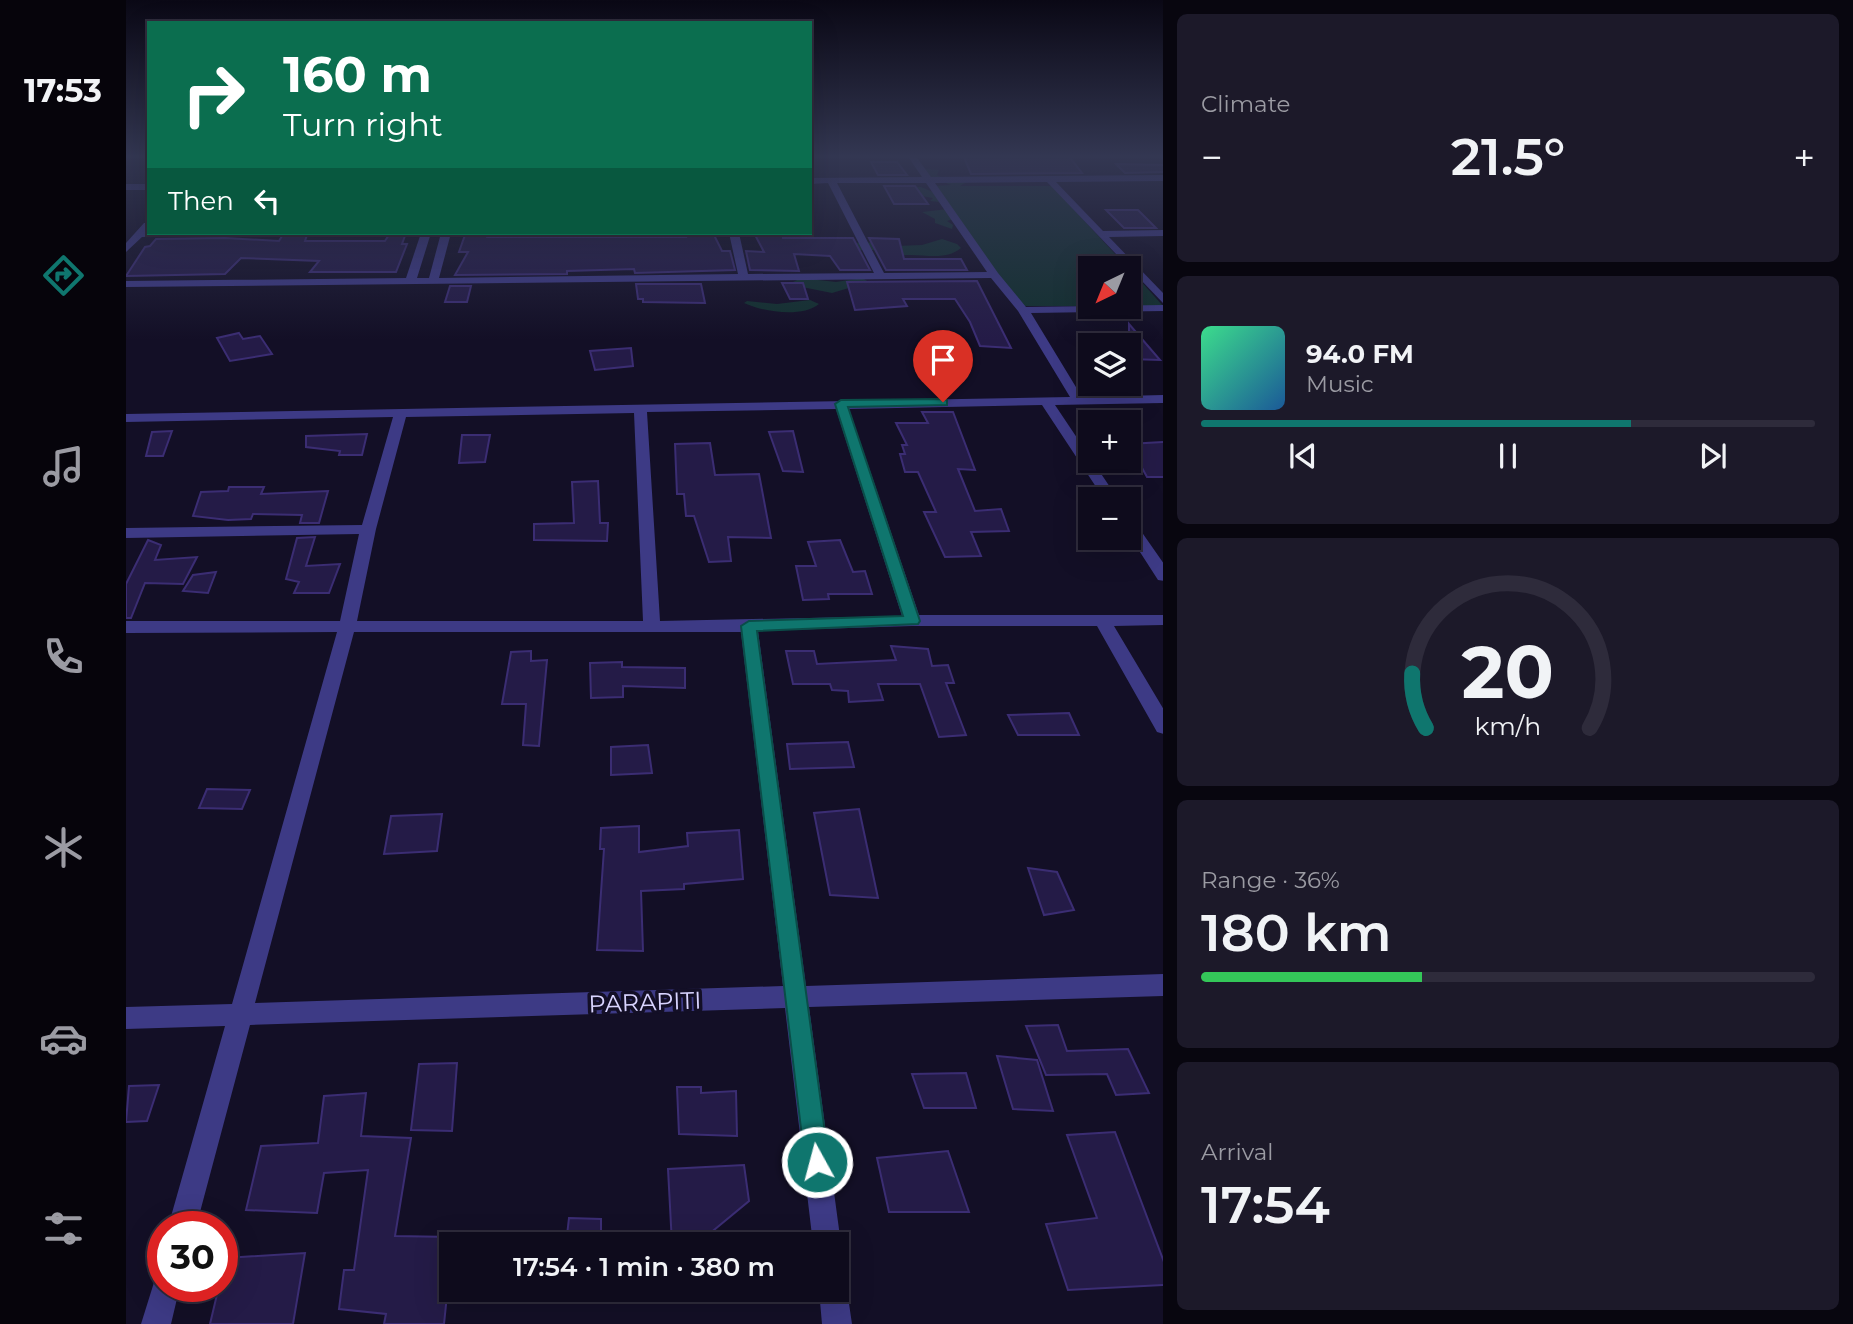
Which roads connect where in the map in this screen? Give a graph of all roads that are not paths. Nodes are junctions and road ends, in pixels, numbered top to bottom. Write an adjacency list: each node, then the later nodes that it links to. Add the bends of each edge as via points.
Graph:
1 (850, 217): 16 (street)
2 (954, 217): 15 (street)
3 (1089, 217): 12 (street)
4 (1093, 217): 12 (street)
5 (147, 225): 6 (street)
6 (139, 233): 7 (street); 14 (street)
7 (147, 233)
8 (1163, 233): 12 (street)
9 (425, 235): 19 (street)
10 (445, 235): 18 (street)
11 (733, 235): 17 (street)
12 (1111, 238): 13 (street); 20 (street); 22 (street)
13 (1163, 241)
14 (126, 248)
15 (994, 275): 16 (street); 24 (street)
16 (881, 276): 17 (street)
17 (744, 278): 18 (street)
18 (433, 281): 19 (street)
19 (410, 282): 21 (street)
20 (1163, 283)
21 (126, 284)
22 (1163, 300)
23 (1163, 308): 24 (street)
24 (1023, 310): 26 (street)
25 (1163, 399): 26 (street)
26 (1078, 400): 27 (street)
27 (1046, 401): 28 (street); 32 (street)
28 (841, 404): 29 (street); 38 (street)
29 (640, 407): 30 (street); 40 (street)
30 (400, 414): 31 (street); 33 (street)
31 (126, 418)
32 (1103, 487)
33 (368, 529): 34 (street); 43 (street)
34 (126, 533)
35 (1141, 542): 36 (street)
36 (1163, 575)
37 (1163, 620): 39 (street)
38 (912, 621): 39 (street); 41 (street)
39 (1103, 622): 44 (street)
40 (652, 626): 41 (street); 43 (street)
41 (749, 626): 46 (street)
42 (126, 627): 43 (street)
43 (347, 627): 47 (street)
44 (1163, 725)
45 (1163, 985): 46 (street, PARAPITI)
46 (797, 998): 47 (street, PARAPITI); 50 (street)
47 (240, 1013): 48 (street, PARAPITI); 49 (street)
48 (126, 1018)
49 (186, 1211)
50 (826, 1232)
51 (162, 1302): 53 (street)
52 (834, 1302): 54 (street)
53 (156, 1324)
54 (837, 1324)

